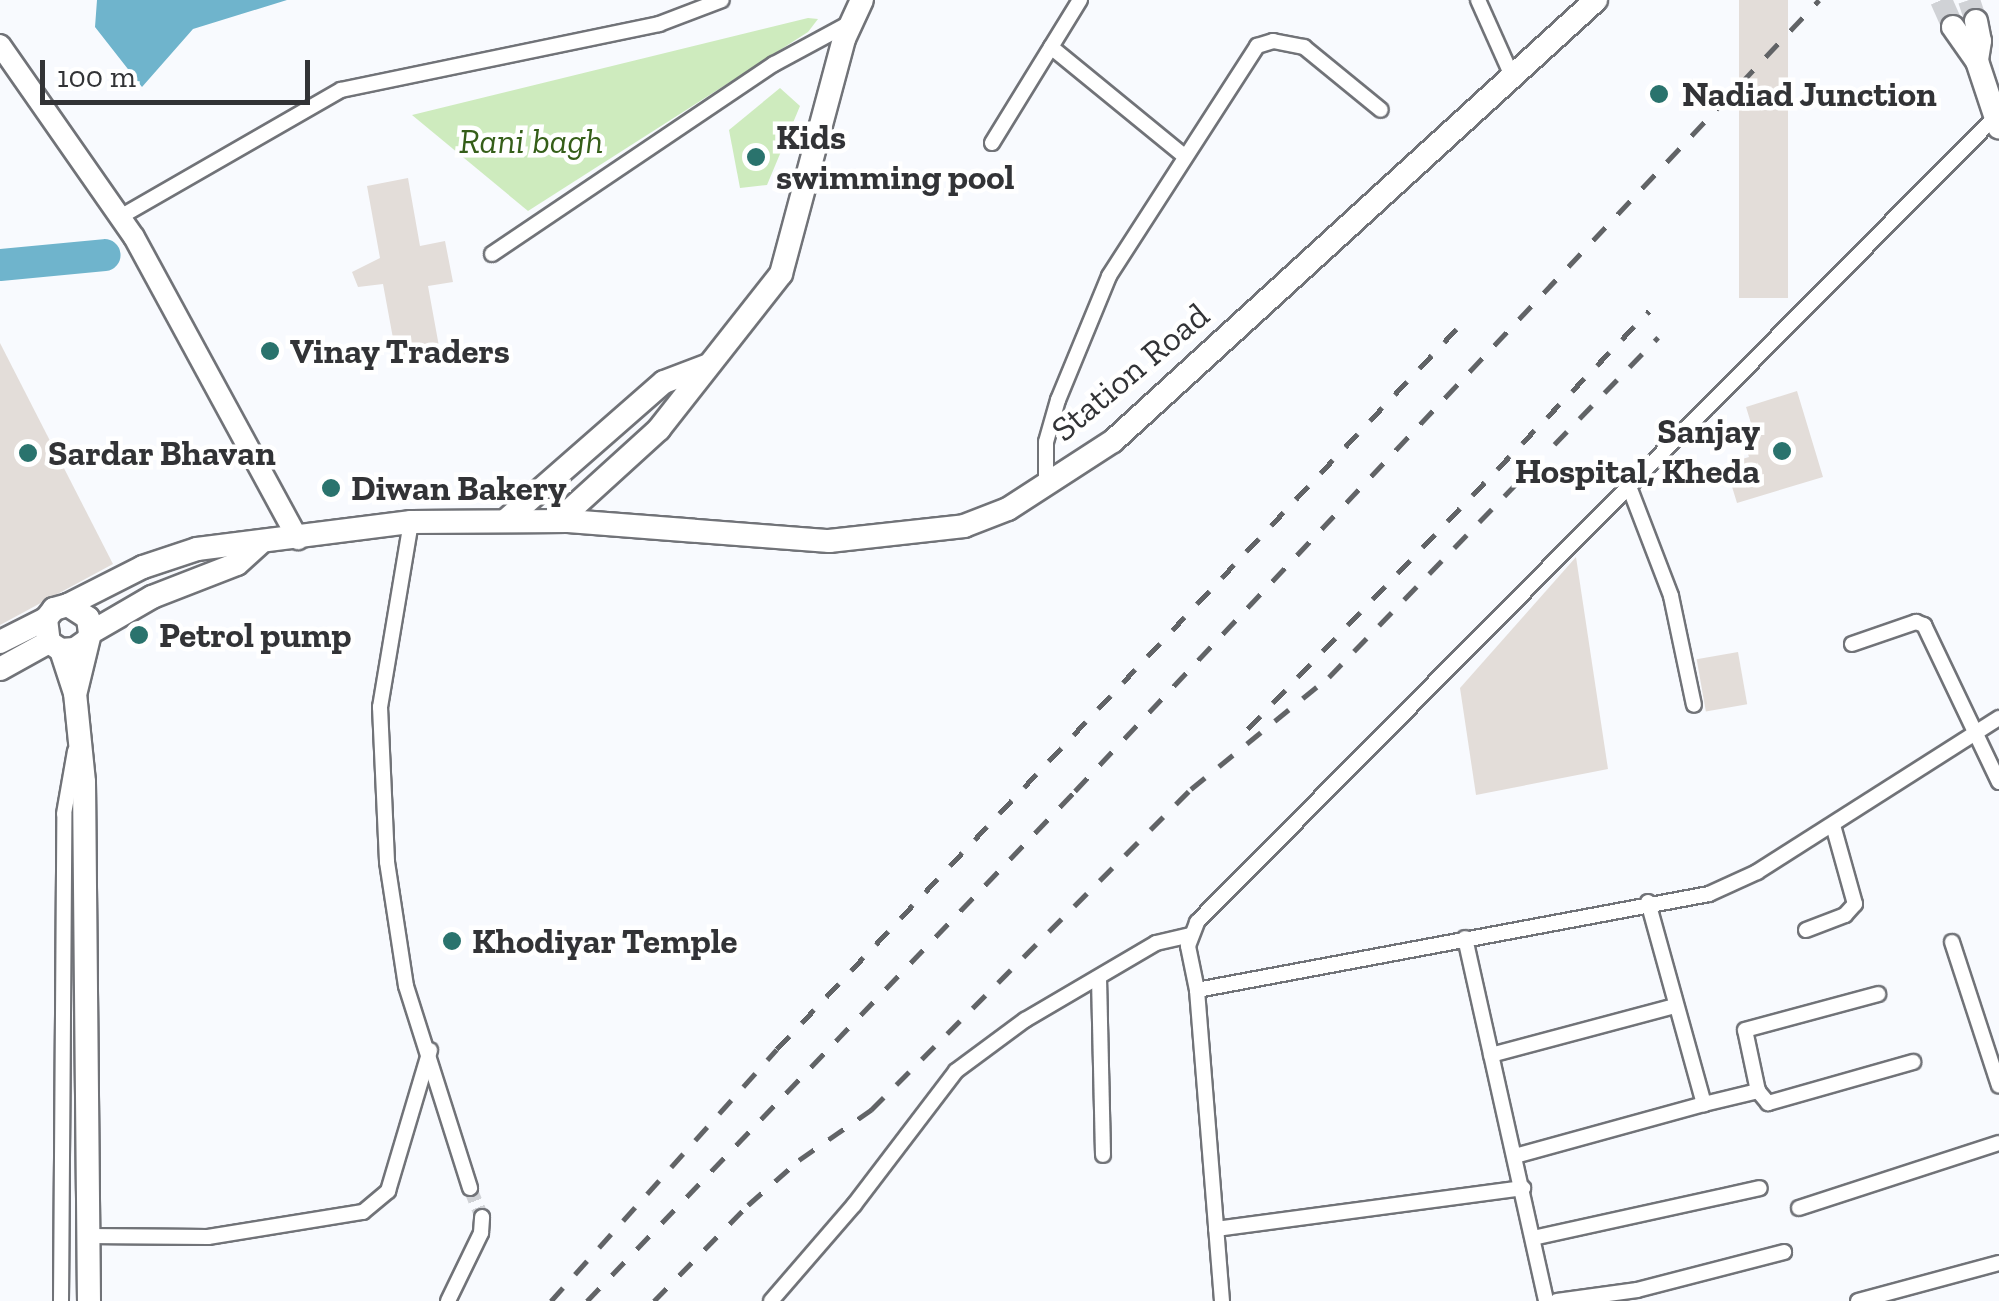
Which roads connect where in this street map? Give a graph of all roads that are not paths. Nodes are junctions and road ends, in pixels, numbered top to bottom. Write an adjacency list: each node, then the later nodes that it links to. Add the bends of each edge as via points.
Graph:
1 (722, 0): 15 (street, via 659,24 341,90)
2 (1080, 0): 8 (street)
3 (1478, 0): 9 (street)
4 (1584, 5): 9 (main road, Station Road)
5 (857, 11): 16 (street); 17 (main road, via 781,274)
6 (1965, 24): 10 (main road)
7 (0, 45): 15 (main road)
8 (1051, 47): 13 (street); 14 (street)
9 (1512, 76): 18 (main road, Station Road, via 1114,441)
10 (1992, 82): 12 (main road)
11 (1380, 110): 14 (street, via 1304,47 1265,42)
12 (1997, 122): 19 (street)
13 (992, 143)
14 (1184, 156): 18 (street, via 1109,276 1058,400 1046,442)
15 (120, 217): 23 (main road)
16 (492, 254)
17 (710, 364): 20 (main road, via 664,382); 21 (main road, via 659,428)
18 (1046, 484): 21 (main road, Station Road, via 964,526 829,541)
19 (1630, 489): 32 (street, via 1671,596); 40 (street)
20 (506, 521): 21 (main road, Station Road); 22 (main road, Station Road)
21 (558, 521)
22 (411, 522): 23 (main road, Station Road); 47 (street, via 380,707 387,862 406,986)
23 (298, 538): 24 (main road, Station Road)
24 (260, 544): 25 (main road, Station Road, via 226,542 142,566); 27 (main road, via 237,564 152,597)
25 (68, 605): 26 (main road, via 54,609); 27 (main road, via 88,618)
26 (52, 637): 27 (main road, via 75,650); 28 (main road); 30 (main road); 31 (main road)
27 (88, 638): 31 (main road)
28 (0, 642)
29 (1852, 644): 34 (street, via 1924,625)
30 (0, 668)
31 (75, 693): 35 (main road)
32 (1694, 705)
33 (1999, 718): 34 (street)
34 (1975, 734): 36 (street); 37 (street)
35 (80, 736): 62 (main road); 66 (street, via 64,814)
36 (1999, 782)
37 (1832, 825): 38 (street, via 1728,886); 39 (street, via 1855,904 1845,915)
38 (1648, 902): 41 (street); 46 (street)
39 (1806, 930)
40 (1190, 935): 43 (street, via 1156,943); 44 (street)
41 (1465, 938): 44 (street); 48 (street)
42 (1952, 942): 50 (street)
43 (1100, 978): 54 (street); 69 (street, via 1025,1020 956,1071)
44 (1196, 990): 61 (street)
45 (1878, 994): 51 (street, via 1745,1030)
46 (1675, 1006): 48 (street); 52 (street)
47 (430, 1050): 56 (street); 62 (street, via 388,1191 363,1212 208,1237)
48 (1490, 1056): 55 (street)
49 (1913, 1062): 51 (street, via 1768,1103)
50 (1999, 1086)
51 (1758, 1091): 52 (street)
52 (1704, 1104): 55 (street)
53 (1999, 1144): 59 (street)
54 (1103, 1155)
55 (1515, 1156): 57 (street)
56 (470, 1188)
57 (1523, 1188): 61 (street); 63 (street)
58 (1760, 1188): 63 (street)
59 (1799, 1208)
60 (482, 1217): 68 (street, via 481,1234)
61 (1216, 1229): 70 (street)
62 (88, 1236): 67 (main road)
63 (1533, 1238): 71 (street)
64 (1784, 1252): 72 (street, via 1637,1290)
65 (1999, 1262): 73 (street)
66 (61, 1301)
67 (89, 1301)
68 (448, 1301)
69 (771, 1301)
70 (1222, 1301)
71 (1546, 1301)
72 (1558, 1301)
73 (1858, 1301)

